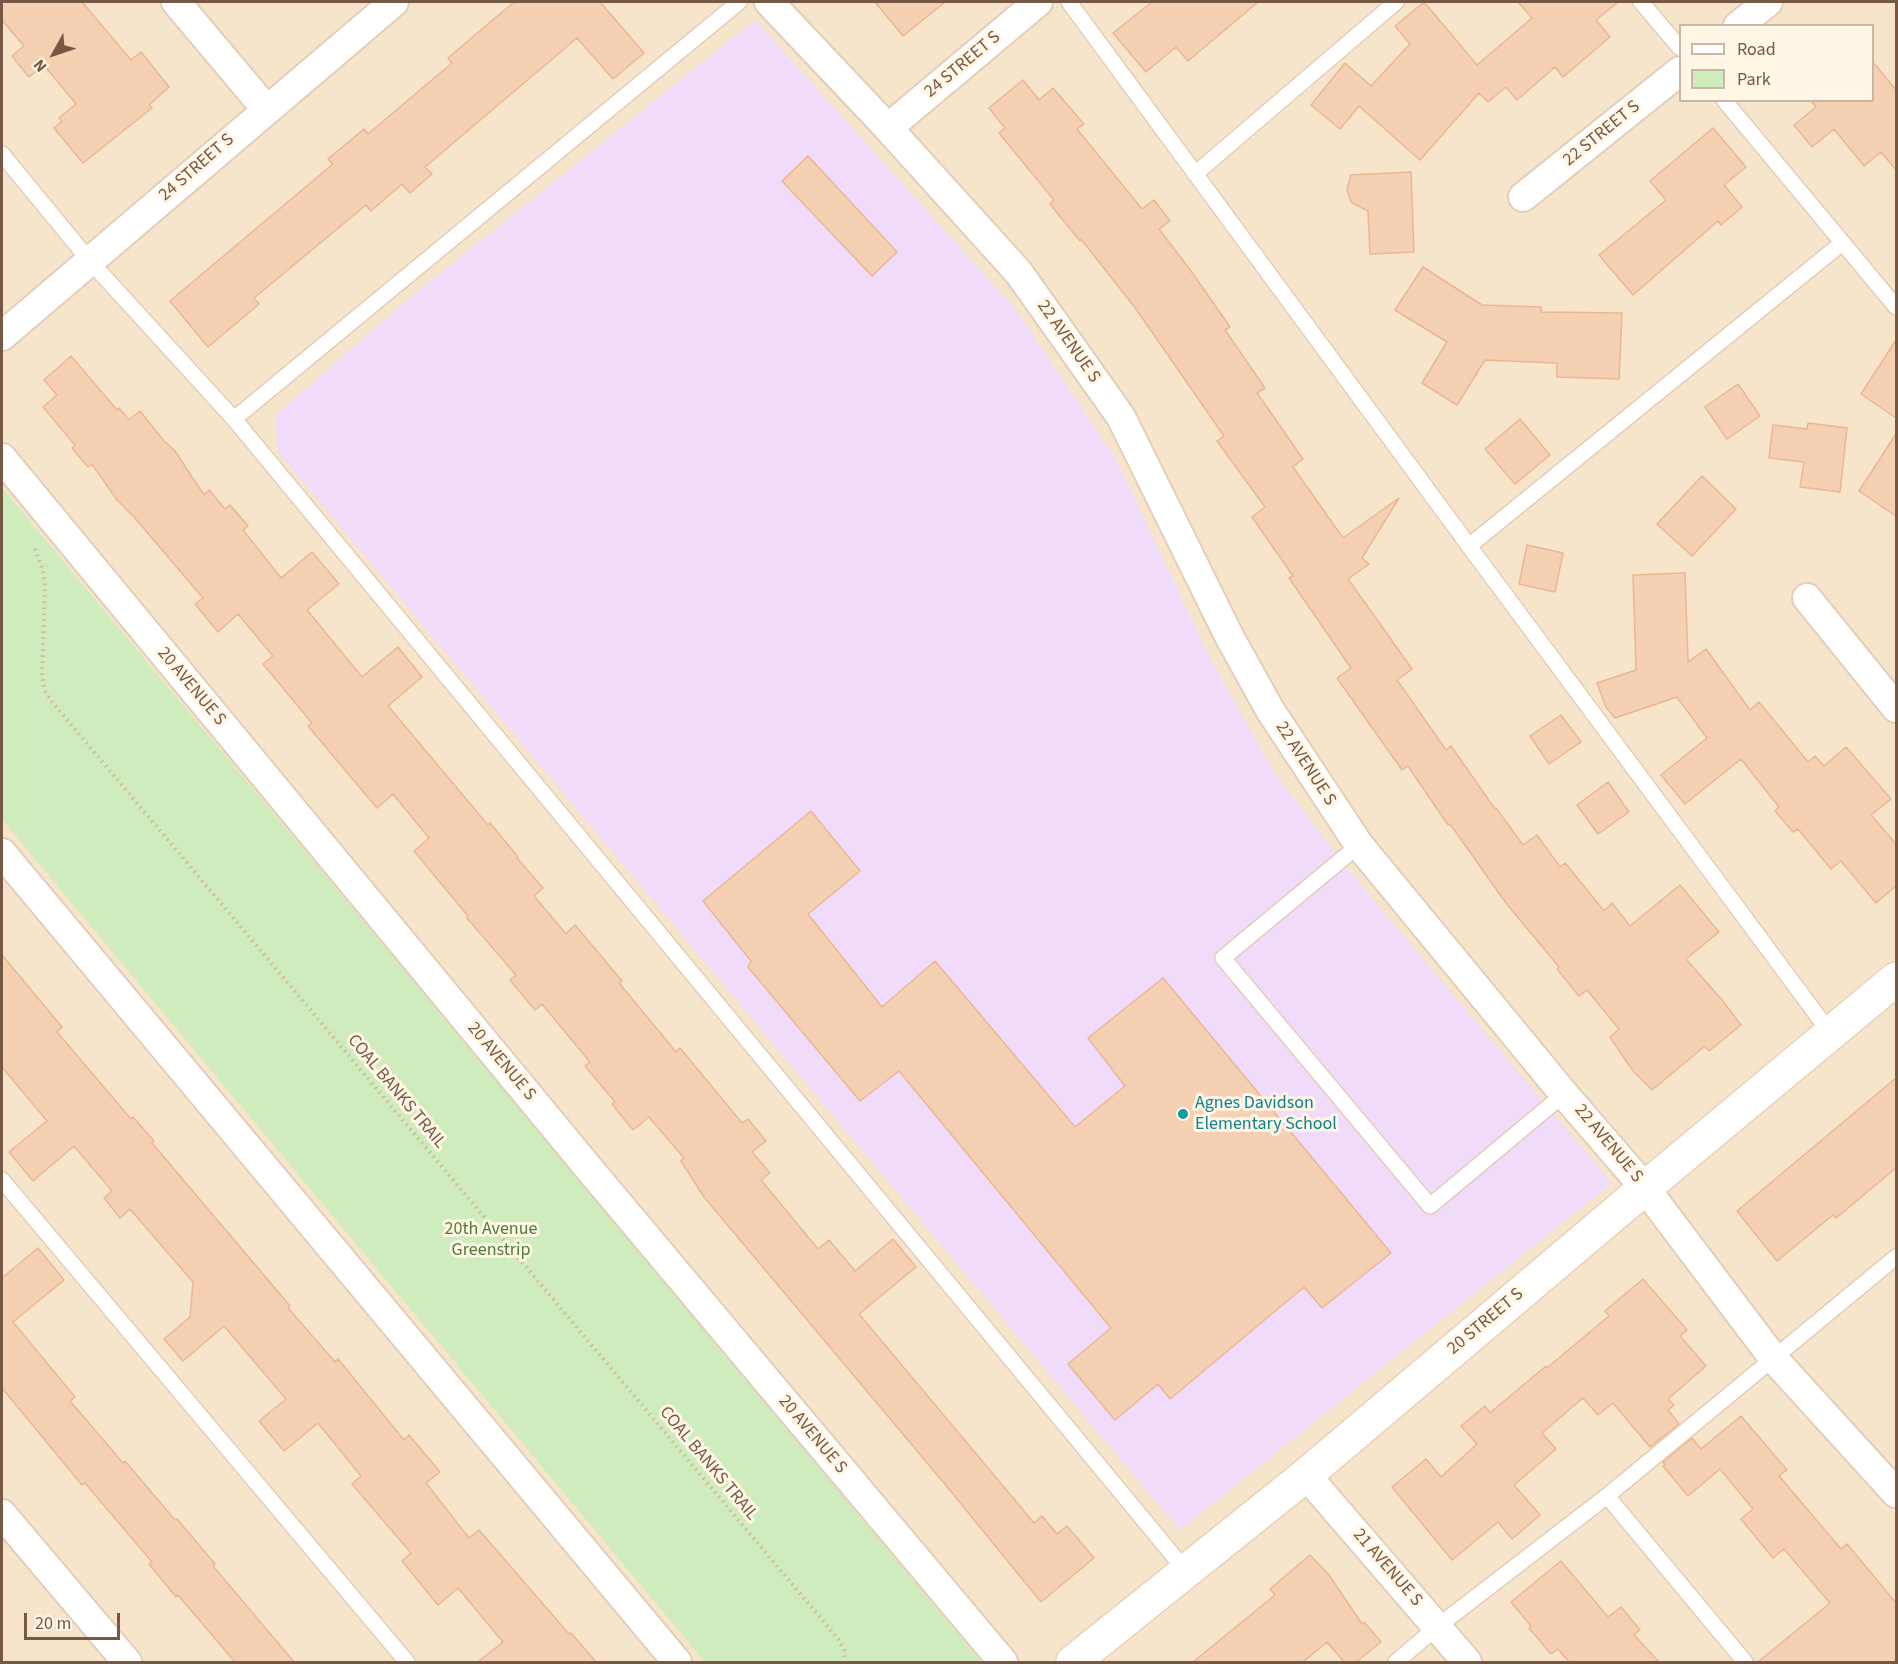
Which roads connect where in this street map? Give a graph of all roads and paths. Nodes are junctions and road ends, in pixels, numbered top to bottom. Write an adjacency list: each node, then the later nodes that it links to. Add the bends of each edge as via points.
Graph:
1 (176, 2): 14 (street)
2 (394, 2): 14 (street, 24 STREET S)
3 (739, 2): 23 (lane)
4 (769, 2): 15 (street, 22 AVENUE S)
5 (1038, 2): 15 (street, 24 STREET S)
6 (1069, 2): 17 (lane)
7 (1396, 2): 17 (lane)
8 (1641, 2): 11 (lane)
9 (1768, 2): 10 (street)
10 (1740, 24)
11 (1679, 47)
12 (1679, 72): 18 (street, 22 STREET S)
13 (1726, 102): 19 (lane)
14 (266, 109): 20 (street, 24 STREET S)
15 (888, 128): 29 (street, 22 AVENUE S, via 1019,273 1121,417 1270,710)
16 (2, 154): 20 (lane)
17 (1195, 174): 25 (lane)
18 (1523, 197)
19 (1842, 243): 21 (lane); 25 (lane)
20 (89, 260): 22 (street, 24 STREET S); 23 (lane)
21 (1896, 307)
22 (2, 336)
23 (234, 419): 42 (lane)
24 (2, 458): 48 (street, 20 AVENUE S)
25 (1469, 546): 32 (lane)
26 (34, 548): 47 (path, COAL BANKS TRAIL, via 45,586 42,676 53,703 839,1640)
27 (1807, 598): 28 (street)
28 (1896, 708)
29 (1359, 845): 33 (street, 22 AVENUE S); 33 (lane, via 1222,958 1430,1206)
30 (2, 853): 46 (street)
31 (1896, 979): 32 (street, 20 STREET S)
32 (1831, 1034): 35 (street, 20 STREET S)
33 (1564, 1094): 35 (street, 22 AVENUE S)
34 (2, 1180): 45 (lane)
35 (1645, 1188): 37 (street, 22 AVENUE S); 38 (street, 20 STREET S)
36 (1896, 1257): 37 (lane)
37 (1774, 1359): 39 (street, 22 AVENUE S); 40 (lane)
38 (1306, 1475): 42 (street, 20 STREET S); 43 (street, 21 AVENUE S)
39 (1896, 1493)
40 (1607, 1496): 43 (lane); 52 (lane)
41 (2, 1514): 44 (street)
42 (1186, 1571): 49 (street, 20 STREET S)
43 (1437, 1627): 50 (lane); 51 (street, 21 AVENUE S)
44 (126, 1662)
45 (407, 1662)
46 (677, 1662)
47 (845, 1662)
48 (1003, 1662)
49 (1073, 1662)
50 (1396, 1662)
51 (1467, 1662)
52 (1744, 1662)

